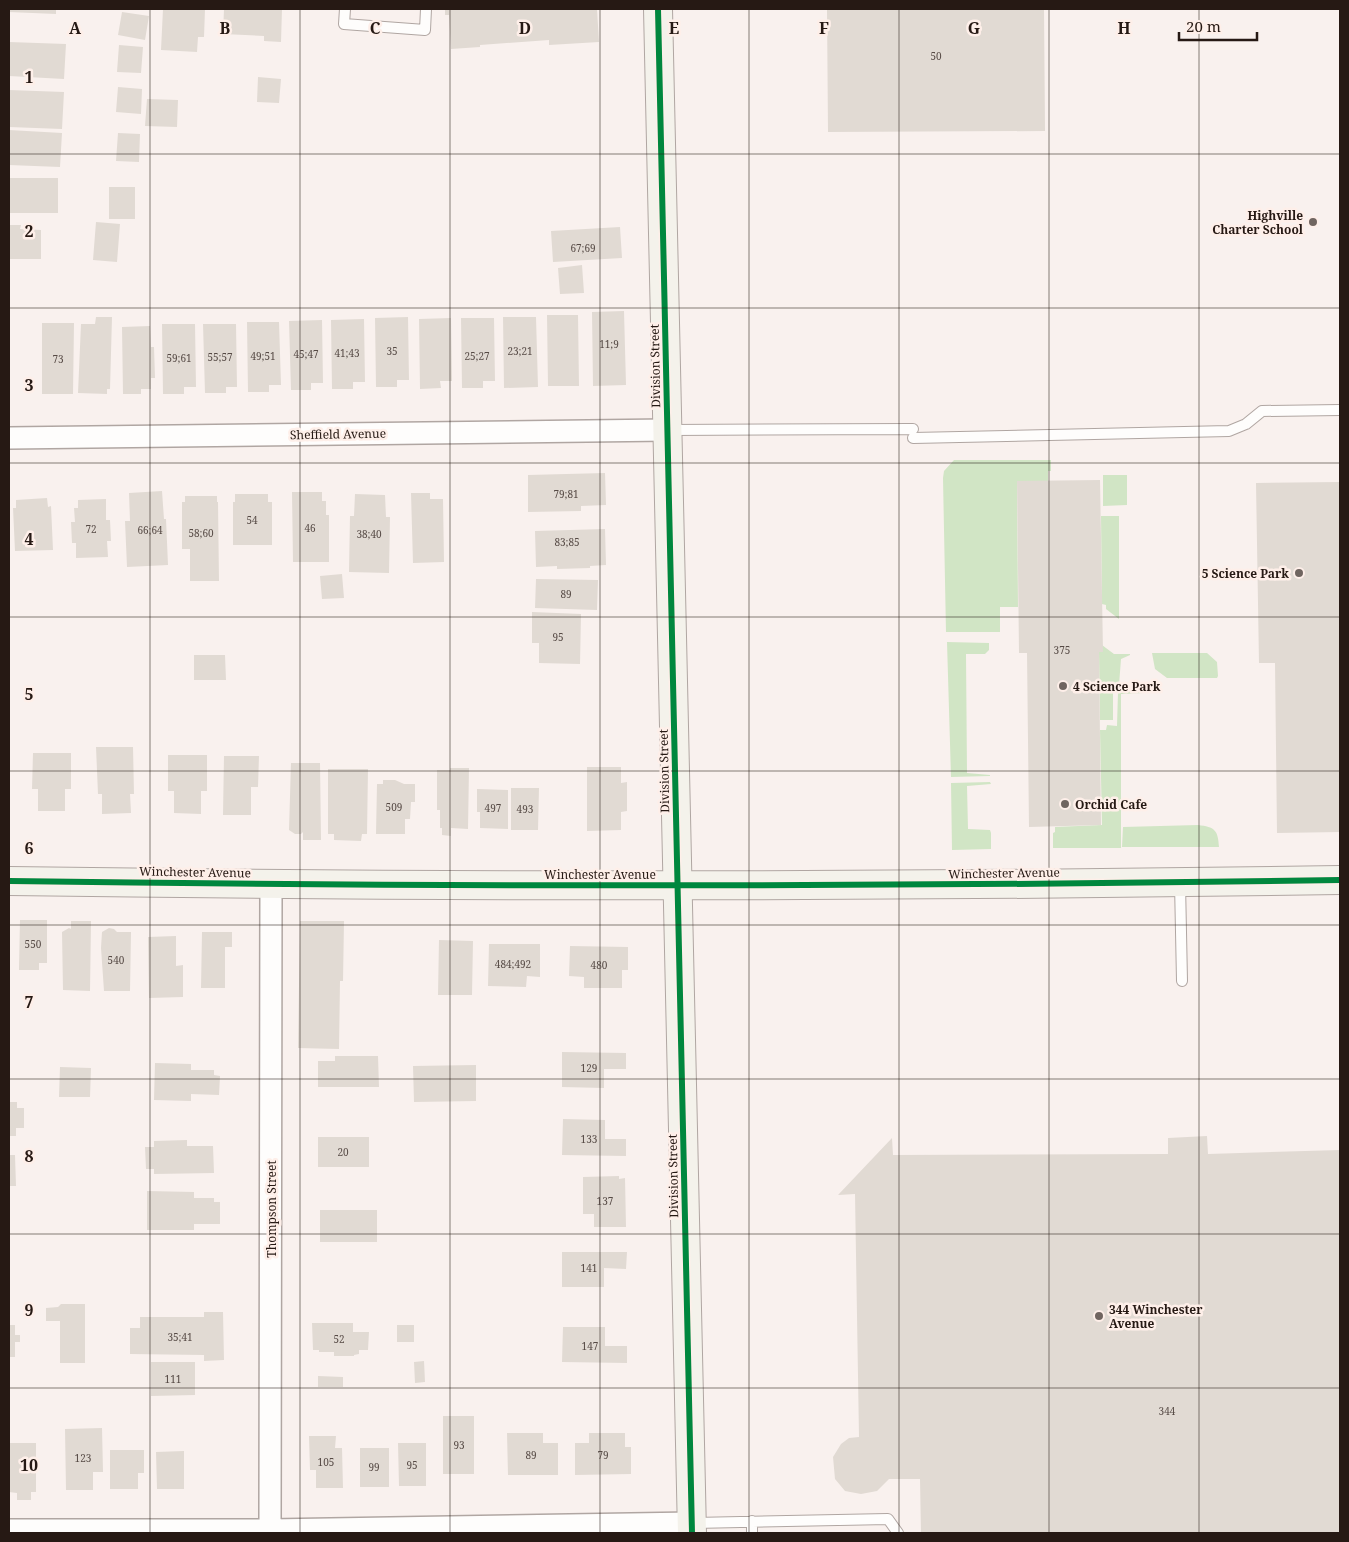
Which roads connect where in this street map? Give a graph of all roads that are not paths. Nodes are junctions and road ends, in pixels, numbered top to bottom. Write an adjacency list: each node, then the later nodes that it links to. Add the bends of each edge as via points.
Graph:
1 (345, 9): 2 (lane, via 344,24 426,30)
2 (426, 9)
3 (658, 9): 5 (main road, Division Street)
4 (1340, 410): 5 (lane, via 1262,411 1246,424 1229,431 913,433)
5 (667, 430): 6 (street, Sheffield Avenue); 11 (main road, Division Street)
6 (9, 438)
7 (1340, 880): 9 (main road, Winchester Avenue)
8 (9, 881): 10 (main road, Winchester Avenue)
9 (1180, 882): 11 (main road, Winchester Avenue); 12 (lane)
10 (271, 884): 11 (main road, Winchester Avenue); 16 (street, Thompson Street)
11 (678, 886): 14 (main road, Division Street)
12 (1182, 981)
13 (752, 1521): 14 (lane); 17 (lane); 18 (lane, via 888,1519)
14 (692, 1528): 16 (street)
15 (9, 1530): 16 (street)
16 (270, 1531)
17 (752, 1533)
18 (898, 1533)

